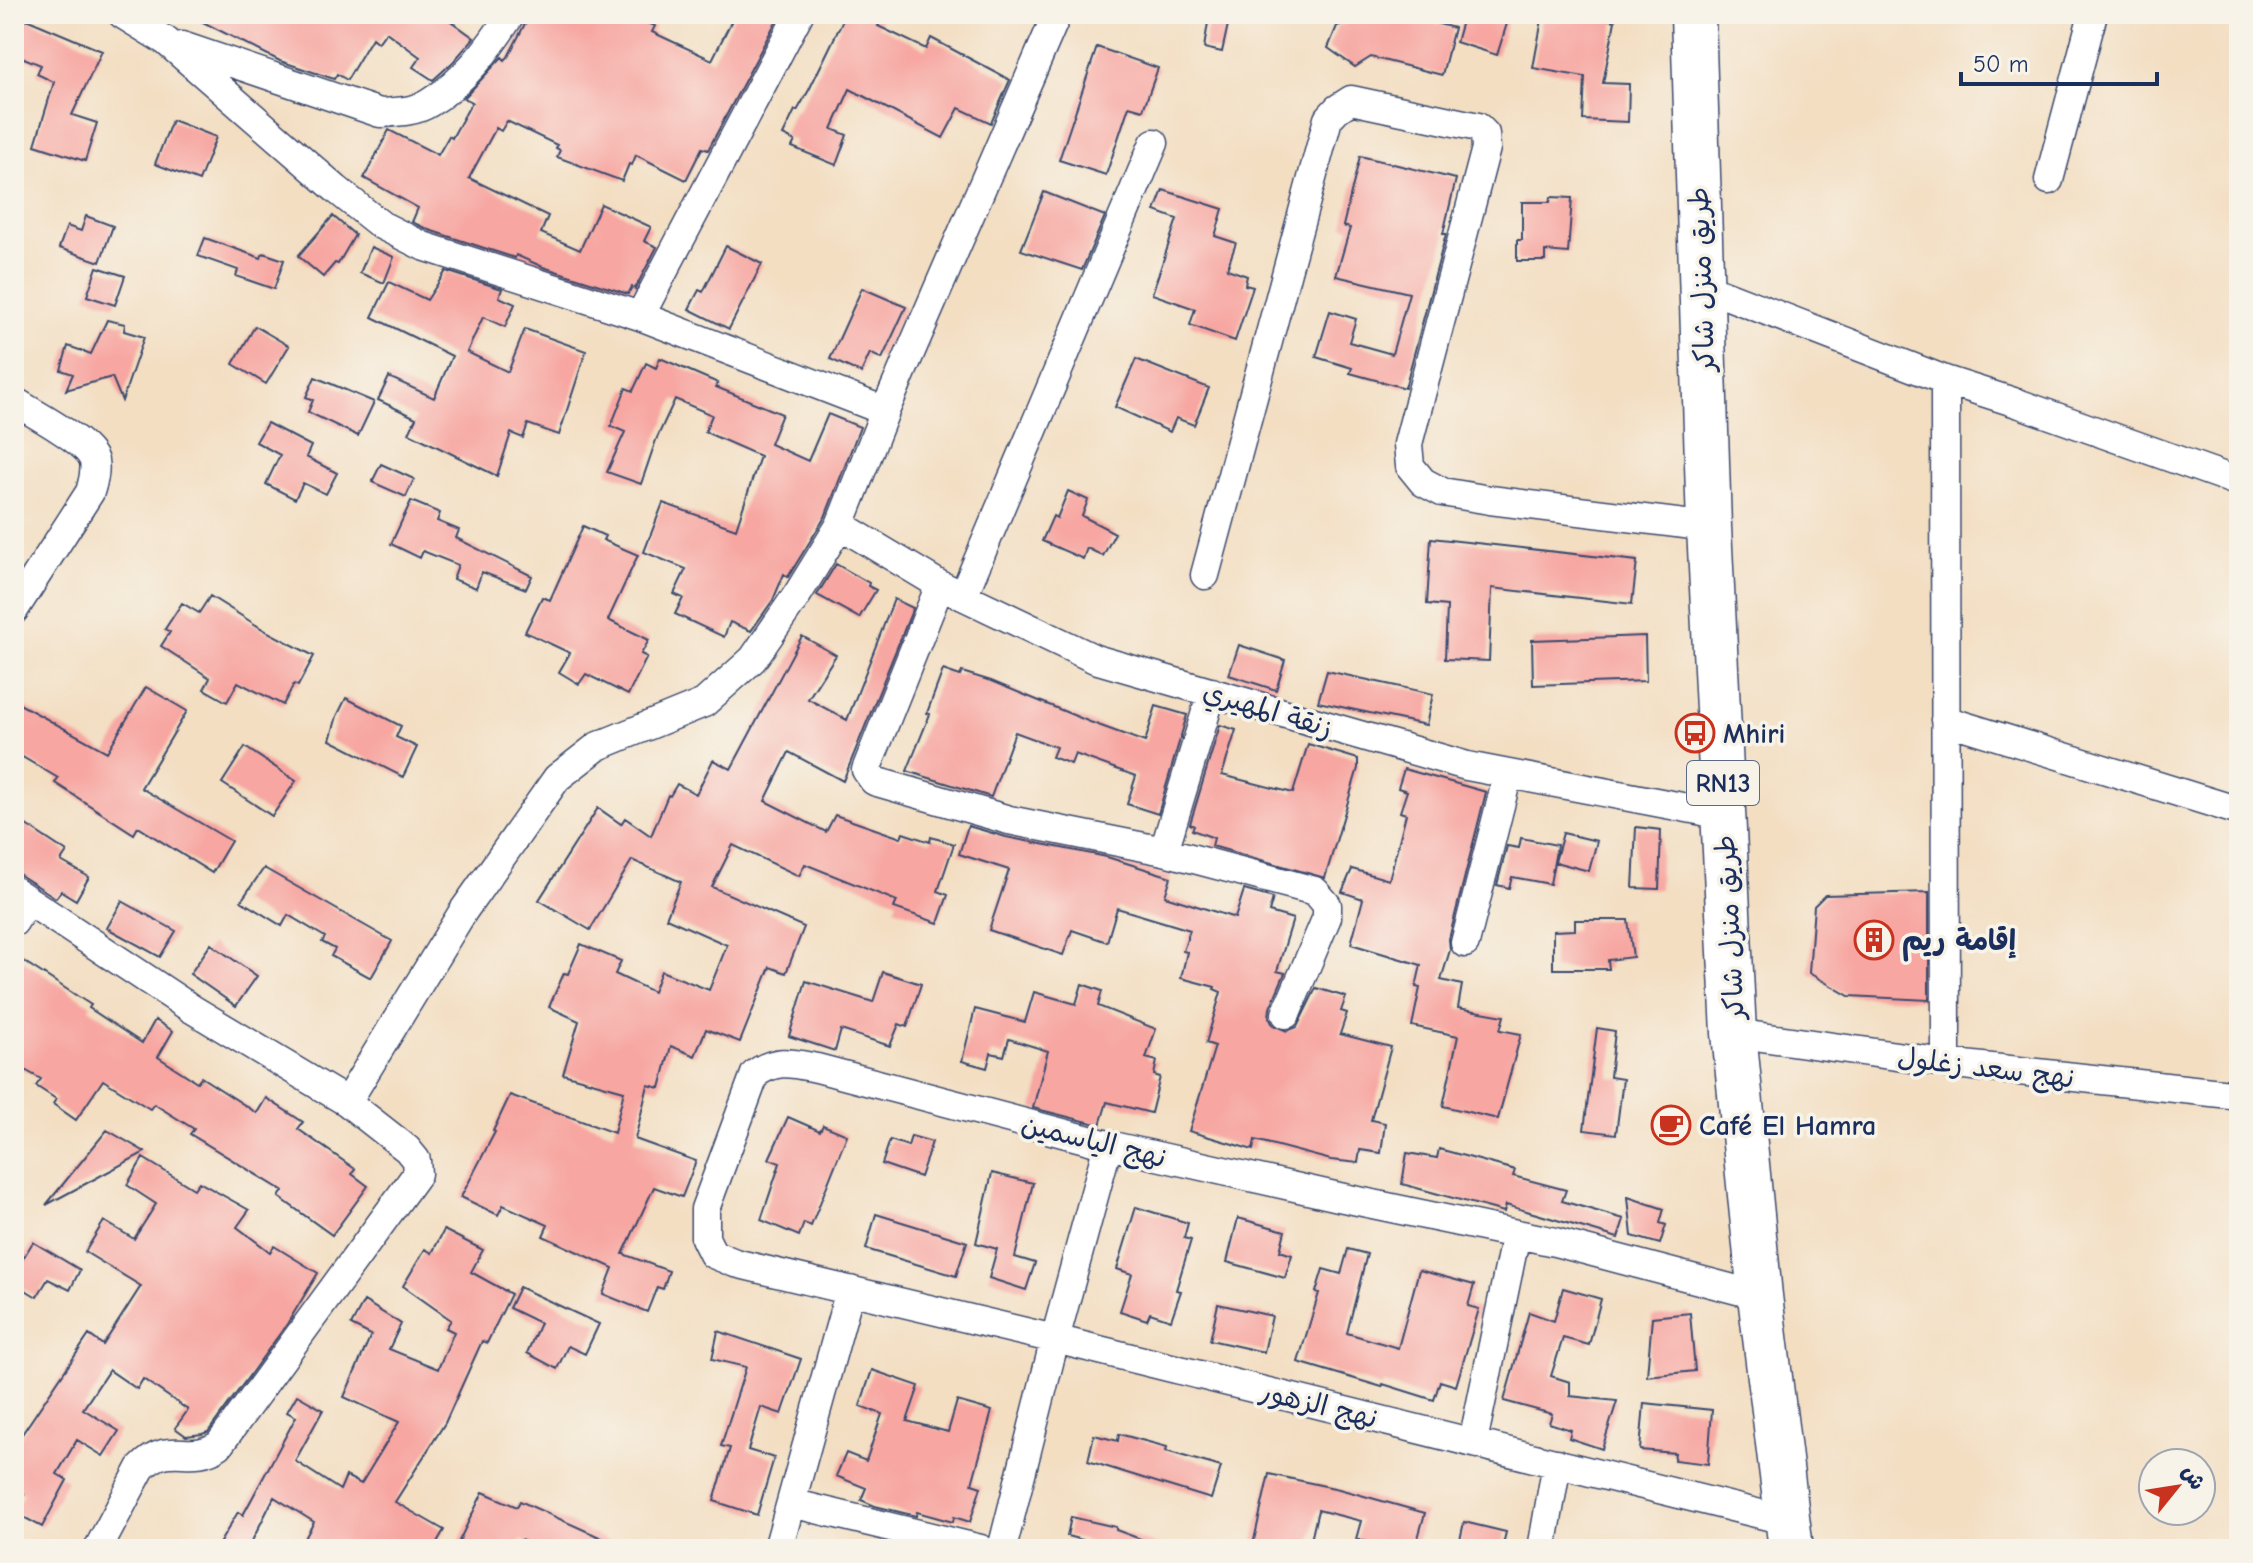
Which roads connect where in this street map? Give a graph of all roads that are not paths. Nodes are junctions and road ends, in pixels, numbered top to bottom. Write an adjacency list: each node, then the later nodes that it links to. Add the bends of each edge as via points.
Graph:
1 (122, 14): 7 (street)
2 (511, 14): 7 (street, via 489,49 459,79 428,104 402,112 380,113)
3 (799, 14): 11 (street)
4 (1057, 14): 14 (street)
5 (1693, 14): 10 (main road, طريق منزل شاكر / RN13)
6 (2093, 14): 9 (street)
7 (166, 41): 11 (street, via 381,225 423,246)
8 (1154, 143): 19 (street)
9 (2049, 180)
10 (1700, 285): 12 (street); 17 (main road, طريق منزل شاكر / RN13)
11 (640, 316): 14 (street)
12 (1945, 380): 15 (street); 22 (street)
13 (14, 401): 20 (street, via 80,443 93,459 95,477)
14 (885, 411): 16 (street)
15 (2239, 482)
16 (840, 525): 19 (street, زنقة المهيري); 33 (street, via 753,659 704,703 598,746 557,778 464,910)
17 (1709, 527): 18 (street, via 1442,492 1423,482 1410,466 1408,444 1486,148 1485,134 1478,127 1351,100 1328,119); 25 (main road, طريق منزل شاكر / RN13)
18 (1205, 575)
19 (952, 591): 21 (street, زنقة المهيري, via 1095,659); 26 (street, via 866,770 874,781 1009,820)
20 (14, 610)
21 (1212, 692): 23 (street, زنقة المهيري); 26 (street)
22 (1945, 720): 24 (street); 31 (street)
23 (1508, 774): 25 (street, زنقة المهيري); 28 (street)
24 (2239, 811)
25 (1724, 815): 30 (main road, طريق منزل شاكر / RN13)
26 (1164, 851): 29 (street, via 1294,883 1321,896 1327,917)
27 (19, 904): 33 (street)
28 (1465, 943)
29 (1286, 1014)
30 (1734, 1033): 31 (street, نهج سعد زغلول); 37 (main road, طريق منزل شاكر / RN13)
31 (1946, 1063): 32 (street, نهج سعد زغلول)
32 (2239, 1095)
33 (347, 1102): 43 (street, via 407,1149 416,1160 417,1174 219,1445 207,1454 167,1451 150,1459)
34 (1108, 1145): 35 (street, نهج الياسمين); 36 (street, نهج الياسمين, via 817,1068 784,1061 769,1064 755,1074 705,1209 705,1238 713,1254 735,1263); 38 (street)
35 (1516, 1234): 37 (street, نهج الياسمين); 39 (street)
36 (850, 1290): 38 (street, نهج الزهور); 41 (street)
37 (1760, 1296): 42 (main road, طريق منزل شاكر / RN13)
38 (1055, 1339): 39 (street, نهج الزهور); 46 (street)
39 (1473, 1442): 40 (street, نهج الزهور)
40 (1557, 1463): 42 (street, نهج الزهور); 47 (street)
41 (791, 1503): 44 (street); 45 (street)
42 (1789, 1535)
43 (98, 1549)
44 (778, 1549)
45 (981, 1549)
46 (1002, 1549)
47 (1542, 1549)

